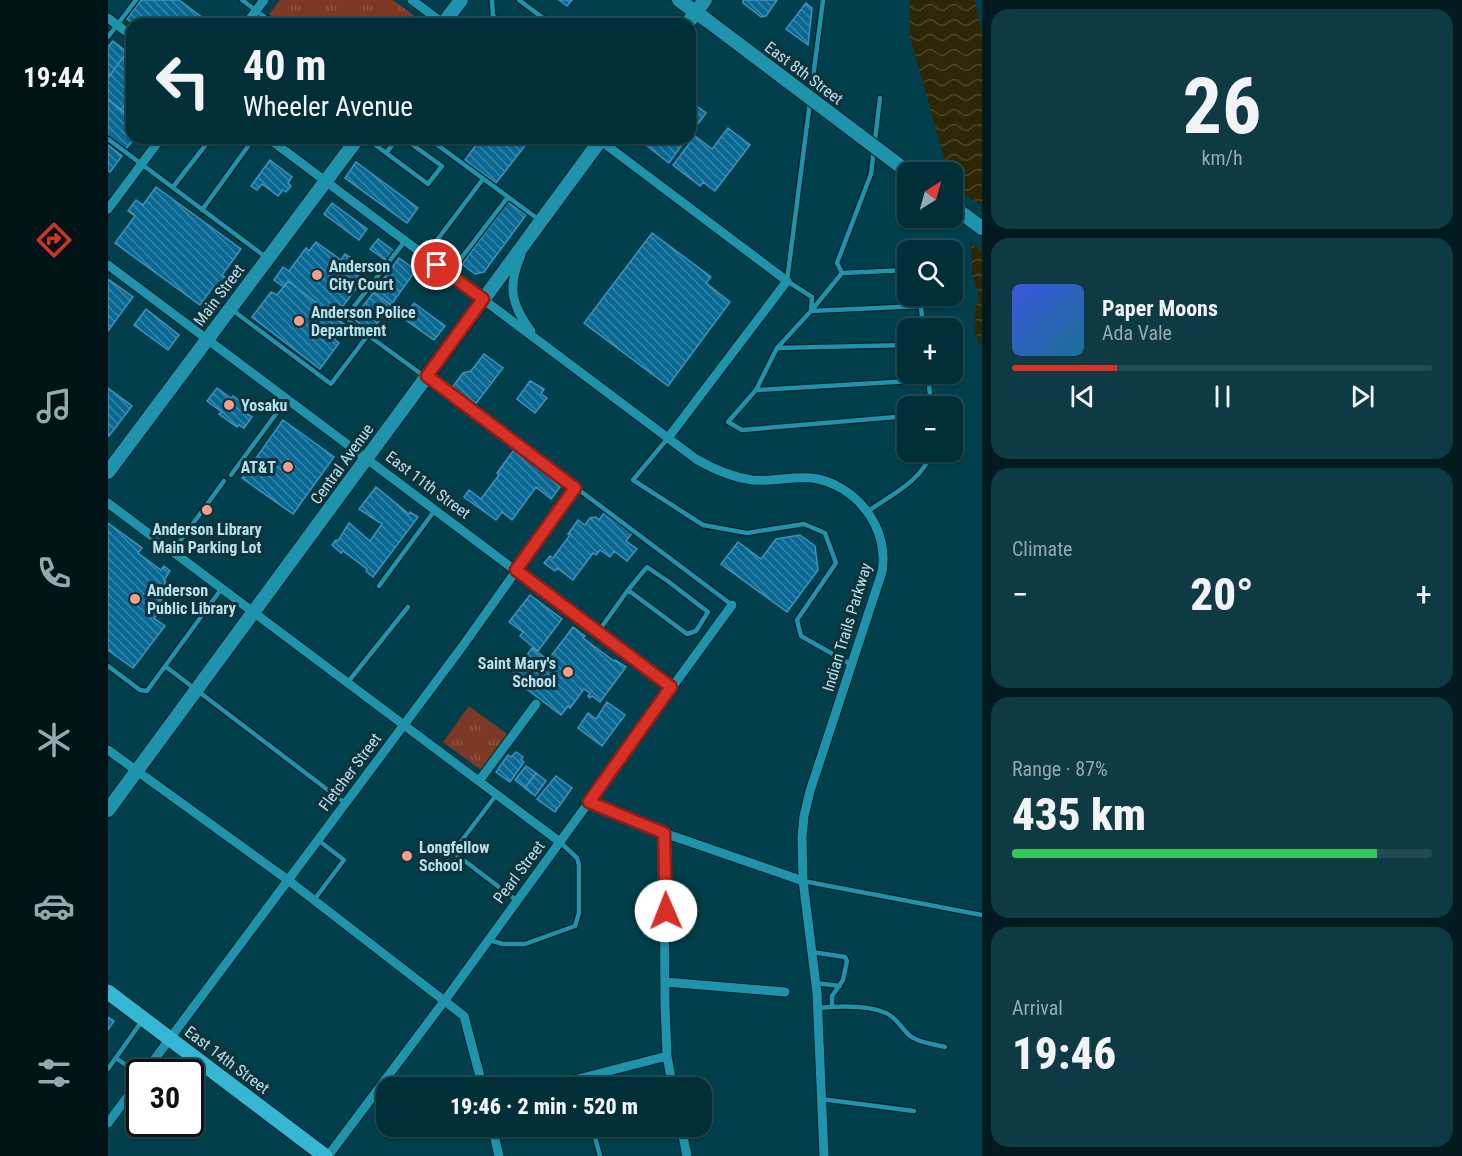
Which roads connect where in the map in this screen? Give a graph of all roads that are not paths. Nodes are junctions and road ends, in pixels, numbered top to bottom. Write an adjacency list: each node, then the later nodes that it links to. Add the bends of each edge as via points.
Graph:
1 (136, 0): 21 (lane)
2 (242, 0): 11 (lane)
3 (264, 0): 11 (street)
4 (412, 0): 16 (street)
5 (461, 0): 17 (street)
6 (492, 0): 18 (lane)
7 (519, 0): 19 (lane)
8 (680, 0): 12 (street, East 8th Street)
9 (705, 0): 12 (street)
10 (824, 0): 57 (lane)
11 (256, 10): 14 (street); 15 (lane)
12 (696, 12): 20 (street); 39 (street, East 8th Street, bridge)
13 (108, 18): 21 (street)
14 (250, 18)
15 (266, 18)
16 (435, 18)
17 (448, 18)
18 (496, 18)
19 (543, 18)
20 (692, 18)
21 (117, 25): 22 (street); 23 (lane)
22 (126, 32)
23 (108, 37)
24 (880, 98): 55 (lane, via 871,174 837,263)
25 (108, 139): 38 (lane)
26 (156, 144): 38 (street)
27 (206, 144): 42 (lane)
28 (250, 144): 45 (lane)
29 (276, 144): 41 (street)
30 (354, 144): 41 (street, Main Street)
31 (374, 144): 37 (lane)
32 (394, 144): 37 (lane)
33 (411, 144): 37 (lane, via 442,166 428,184)
34 (436, 144): 40 (lane)
35 (596, 144): 47 (street, Central Avenue)
36 (607, 144): 57 (street)
37 (386, 153)
38 (141, 164): 42 (lane); 44 (street)
39 (897, 164)
40 (483, 179): 43 (lane); 51 (lane)
41 (326, 181): 50 (street); 52 (street, Main Street)
42 (172, 188): 45 (lane)
43 (508, 197): 47 (lane); 56 (lane)
44 (108, 209)
45 (202, 210): 52 (lane)
46 (963, 214): 48 (street)
47 (541, 221): 49 (street, Central Avenue)
48 (982, 228)
49 (529, 236): 58 (street, Central Avenue); 67 (street, via 513,278 513,300 526,324)
50 (405, 241): 51 (street); 63 (lane, via 349,312 350,322)
51 (425, 256): 56 (street)
52 (267, 259): 60 (street, Main Street)
53 (108, 266): 64 (street, East 11th Street)
54 (897, 270): 55 (lane)
55 (842, 273): 61 (lane)
56 (449, 274): 58 (street)
57 (788, 280): 61 (lane, via 812,297); 73 (street)
58 (483, 299): 67 (street); 68 (street, Central Avenue)
59 (921, 306): 61 (lane); 62 (lane)
60 (230, 308): 63 (lane, via 332,384); 64 (street, Main Street)
61 (811, 311): 66 (lane)
62 (922, 318)
63 (368, 335): 68 (lane)
64 (207, 340): 71 (street, East 11th Street); 76 (street, Main Street)
65 (897, 345): 66 (lane)
66 (777, 348): 70 (lane)
67 (549, 349): 73 (street, Indian Trails Parkway)
68 (426, 376): 74 (street, Central Avenue); 79 (lane)
69 (897, 382): 70 (lane)
70 (756, 390): 72 (lane, via 728,422 742,430)
71 (287, 399): 74 (street, East 11th Street); 77 (lane)
72 (897, 417)
73 (668, 438): 82 (street, Indian Trails Parkway, via 696,459 728,474 752,480 802,478 827,482 846,491); 92 (lane, via 633,480 703,525 747,533 804,524 825,533 836,563 797,620 801,636)
74 (366, 458): 81 (street, East 11th Street); 90 (street, Central Avenue)
75 (927, 462): 82 (lane, via 914,479)
76 (108, 472)
77 (231, 475)
78 (224, 481): 83 (lane)
79 (575, 488): 84 (street, Fletcher Street); 88 (lane)
80 (108, 502): 83 (street)
81 (435, 510): 84 (street, East 11th Street); 85 (lane)
82 (867, 512): 92 (street, Indian Trails Parkway, via 881,538 883,567)
83 (173, 551): 86 (street)
84 (516, 570): 91 (street, East 11th Street); 99 (street, Fletcher Street)
85 (379, 586)
86 (222, 588): 90 (street); 94 (lane)
87 (628, 590): 87 (lane, via 687,634 696,631 708,612 647,567); 91 (lane)
88 (732, 605): 96 (street, Pearl Street)
89 (408, 607): 95 (lane)
90 (253, 611): 95 (street); 97 (street, Central Avenue)
91 (598, 632): 96 (street, East 11th Street)
92 (852, 665): 111 (street, Indian Trails Parkway, via 810,791 802,837)
93 (108, 666): 94 (lane, via 147,691)
94 (165, 666): 97 (lane)
95 (347, 682): 99 (street)
96 (671, 687): 104 (street, Pearl Street)
97 (196, 690): 101 (street, Central Avenue); 105 (lane)
98 (536, 704): 102 (street)
99 (404, 725): 102 (street); 105 (street, Fletcher Street)
100 (108, 750): 101 (street)
101 (136, 772): 106 (street, Central Avenue); 110 (street)
102 (479, 781): 103 (street)
103 (497, 794): 109 (street); 113 (lane, via 453,852)
104 (589, 802): 107 (street); 109 (street, Pearl Street)
105 (345, 803): 108 (street, Fletcher Street)
106 (108, 810)
107 (664, 833): 111 (street); 117 (street)
108 (318, 840): 110 (street, Fletcher Street); 112 (lane, via 344,860)
109 (560, 842): 113 (street, Pearl Street); 115 (lane, via 579,865 579,913 575,926 525,945)
110 (288, 880): 112 (street); 126 (street, Fletcher Street)
111 (803, 881): 114 (lane); 116 (street, Indian Trails Parkway)
112 (314, 900): 122 (street)
113 (516, 900): 115 (street, Pearl Street)
114 (982, 915)
115 (489, 940): 122 (street, Pearl Street)
116 (812, 952): 118 (street, Indian Trails Parkway); 119 (lane, via 845,957 848,961)
117 (665, 982): 121 (street); 128 (street)
118 (816, 983): 119 (lane); 124 (street, Indian Trails Parkway)
119 (840, 986): 123 (lane, via 832,996)
120 (108, 992): 125 (main road, East 14th Street)
121 (785, 992)
122 (445, 1000): 133 (street, via 464,1016); 143 (street, Pearl Street)
123 (832, 1007): 124 (lane); 127 (lane, via 885,1012 918,1040)
124 (817, 1008): 137 (street, Indian Trails Parkway)
125 (143, 1019): 126 (main road, East 14th Street); 129 (lane)
126 (170, 1039): 130 (street, Fletcher Street); 143 (main road, East 14th Street)
127 (945, 1047)
128 (667, 1056): 134 (street); 135 (street)
129 (116, 1058): 131 (lane); 132 (lane)
130 (155, 1059)
131 (126, 1065)
132 (108, 1069)
133 (480, 1077)
134 (582, 1077)
135 (671, 1077)
136 (126, 1099): 139 (street)
137 (821, 1099): 138 (lane); 147 (street, Indian Trails Parkway)
138 (914, 1111)
139 (108, 1123)
140 (495, 1137): 144 (street)
141 (595, 1137): 145 (lane)
142 (683, 1137): 146 (street)
143 (327, 1156)
144 (499, 1156)
145 (600, 1156)
146 (687, 1156)
147 (824, 1156)

